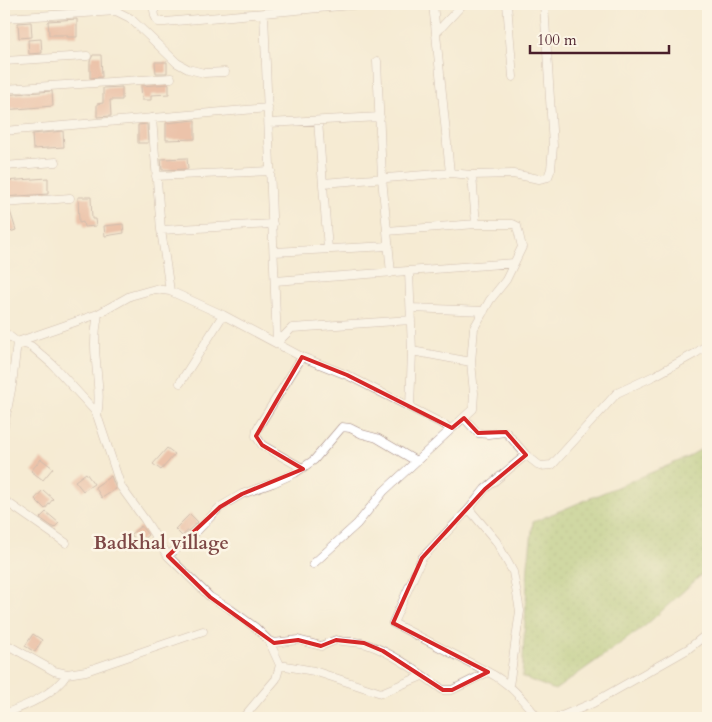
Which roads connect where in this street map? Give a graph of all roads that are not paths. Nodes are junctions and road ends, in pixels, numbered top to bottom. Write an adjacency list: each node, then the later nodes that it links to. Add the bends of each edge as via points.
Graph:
1 (102, 4): 8 (street)
2 (153, 4): 9 (street, via 158,22)
3 (362, 4): 9 (street)
4 (433, 4): 11 (street)
5 (462, 4): 11 (street)
6 (507, 4): 16 (street)
7 (544, 4): 29 (street, via 552,146 548,177)
8 (119, 11): 10 (street); 15 (street, via 177,63 204,72)
9 (264, 14): 19 (street)
10 (4, 18)
11 (436, 33): 28 (street)
12 (87, 56): 13 (street)
13 (4, 61)
14 (377, 61): 20 (street)
15 (225, 72)
16 (513, 77)
17 (171, 78): 18 (street)
18 (4, 89)
19 (268, 108): 21 (street); 23 (street)
20 (380, 117): 22 (street); 31 (street)
21 (152, 118): 24 (street); 30 (street)
22 (318, 121): 23 (street); 32 (street)
23 (269, 123): 27 (street)
24 (4, 131)
25 (56, 162): 26 (street)
26 (4, 166)
27 (271, 171): 30 (street); 35 (street)
28 (450, 173): 29 (street); 31 (street)
29 (472, 175): 36 (street)
30 (156, 176): 37 (street)
31 (382, 178): 32 (street); 38 (street)
32 (323, 183): 40 (street)
33 (70, 198): 34 (street)
34 (4, 203)
35 (273, 224): 37 (street); 41 (street)
36 (476, 224): 38 (street); 42 (street, via 517,226 522,247)
37 (161, 230): 46 (street)
38 (387, 231): 39 (street)
39 (388, 246): 40 (street); 44 (street)
40 (328, 249): 41 (street)
41 (274, 252): 45 (street)
42 (514, 263): 43 (street); 48 (street)
43 (409, 271): 44 (street); 47 (street)
44 (391, 273): 45 (street)
45 (275, 281): 54 (street)
46 (170, 291): 49 (street, via 155,289 130,296); 50 (street)
47 (411, 308): 48 (street); 51 (street)
48 (484, 311): 58 (street, via 474,328)
49 (98, 314): 53 (street); 62 (street, via 95,329 100,403)
50 (223, 314): 54 (street); 59 (street)
51 (411, 320): 54 (street, via 292,328); 56 (street)
52 (4, 332): 53 (street)
53 (17, 342): 60 (street); 62 (street, via 31,346 52,364)
54 (277, 343): 57 (street)
55 (708, 344): 66 (street, via 654,376 616,393 552,464 540,466)
56 (412, 351): 58 (street); 61 (street)
57 (302, 357): 61 (street, via 347,375); 68 (street, via 257,429 256,436 262,445)
58 (471, 362): 63 (street, via 473,409)
59 (180, 383)
60 (8, 385): 64 (street)
61 (410, 407): 65 (street)
62 (97, 415): 72 (street, via 121,487)
63 (464, 418): 65 (street); 66 (street, via 478,432 506,432)
64 (4, 426)
65 (450, 430): 67 (street)
66 (526, 455): 70 (street, via 485,489)
67 (416, 461): 68 (street, via 387,443 345,427 339,429 314,460); 73 (street, via 384,491 357,524)
68 (302, 468): 72 (street, via 242,494 220,508)
69 (4, 500): 71 (street)
70 (469, 509): 79 (street, via 422,558 393,623); 82 (street, via 496,541 513,572 520,611)
71 (66, 543)
72 (168, 556): 76 (street, via 210,597 256,628)
73 (313, 564)
74 (203, 631): 80 (street, via 86,671)
75 (708, 633): 86 (street, via 688,649 593,703)
76 (269, 641): 78 (street); 81 (street, via 298,640 321,646 336,640 364,644 384,651)
77 (4, 643): 80 (street, via 54,671)
78 (280, 665): 81 (street, via 314,671 381,693); 84 (street, via 276,679)
79 (488, 672): 81 (street, via 452,690 442,690); 82 (street)
80 (66, 674): 83 (street, via 53,689)
81 (422, 676)
82 (509, 686): 85 (street)
83 (4, 714)
84 (243, 718)
85 (538, 718)
86 (557, 718)

